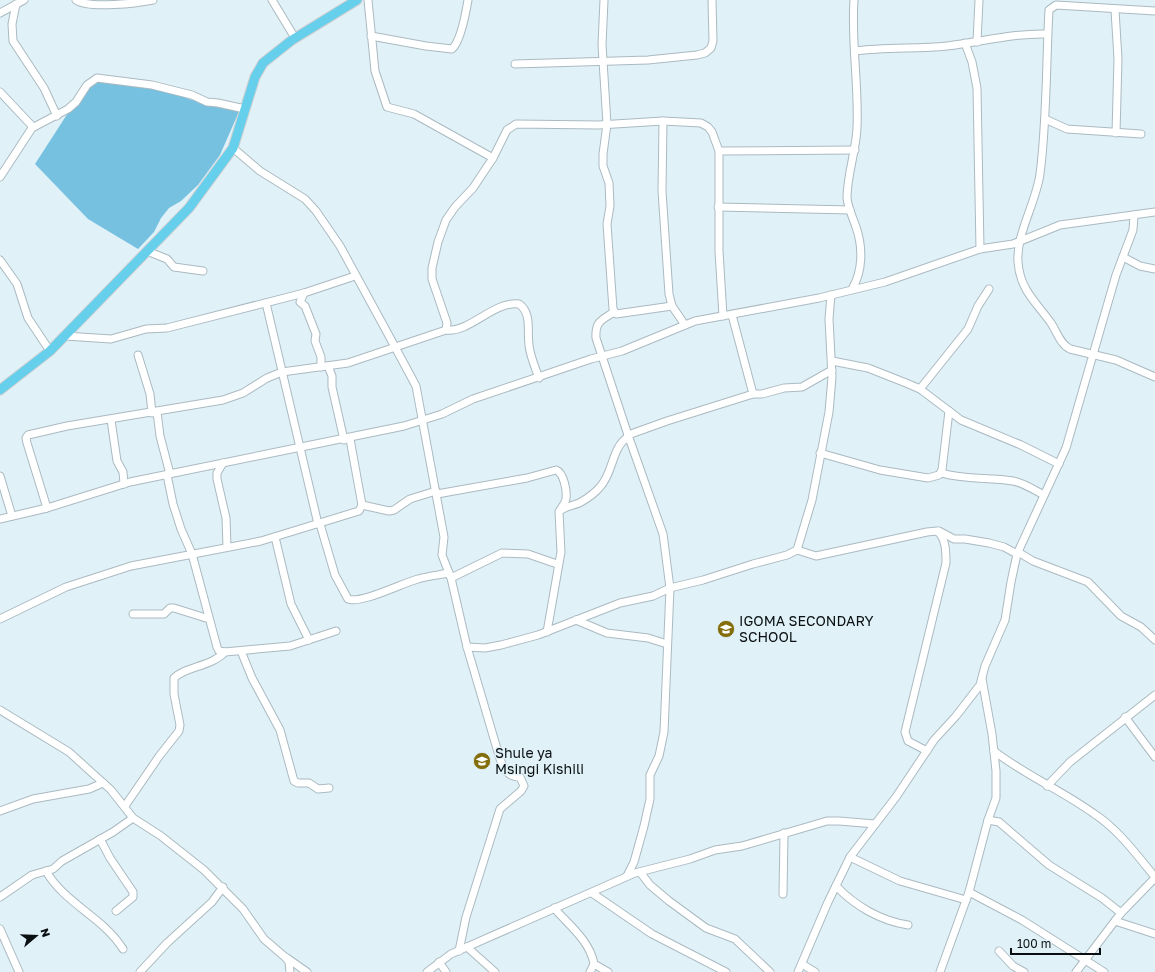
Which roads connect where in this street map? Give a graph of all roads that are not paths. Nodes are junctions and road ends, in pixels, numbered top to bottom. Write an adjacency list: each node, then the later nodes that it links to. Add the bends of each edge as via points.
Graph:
1 (24, 0): 12 (street)
2 (76, 0): 3 (street, via 98,5)
3 (153, 0)
4 (272, 0): 18 (street)
5 (357, 0): 18 (main road)
6 (368, 0): 17 (street)
7 (468, 0): 17 (street, via 463,23 452,49)
8 (604, 0): 22 (street)
9 (712, 0): 22 (street, via 713,41 712,48 705,53)
10 (854, 0): 21 (street)
11 (979, 0): 19 (street)
12 (16, 4): 15 (street); 26 (street, via 12,24 13,41 44,88)
13 (1114, 10): 14 (street); 16 (street, via 1052,6 1049,10); 31 (street, via 1118,59)
14 (1155, 11)
15 (0, 13)
16 (1047, 34): 19 (street, via 1006,36); 27 (street)
17 (371, 36): 36 (street, via 375,71 387,108 414,114)
18 (295, 38): 25 (main road, via 263,63 255,77)
19 (977, 42): 20 (street)
20 (965, 43): 21 (street); 43 (street, via 977,88)
21 (855, 51): 34 (street)
22 (604, 62): 23 (street); 29 (street)
23 (515, 64)
24 (0, 92): 30 (street)
25 (245, 109): 26 (street, via 207,102 192,95 152,86 97,78 87,85 76,102); 33 (main road)
26 (57, 116): 30 (street)
27 (1045, 119): 31 (street, via 1067,129); 42 (street, via 1037,191)
28 (663, 121): 29 (street); 35 (street, via 701,123 712,132); 55 (street, via 662,191)
29 (606, 124): 36 (street, via 516,124 507,130); 56 (street, via 603,160 609,183 610,206 607,224)
30 (34, 128): 37 (street, via 22,141 14,158)
31 (1116, 133): 32 (street)
32 (1141, 134)
33 (233, 148): 44 (main road, via 189,208); 49 (street, via 260,171 305,199 340,246)
34 (855, 150): 35 (street); 39 (street, via 848,184 847,199)
35 (719, 151): 38 (street)
36 (493, 158): 60 (street, via 473,188 446,220 438,242 432,279 447,323)
37 (0, 177)
38 (718, 207): 39 (street); 58 (street, via 718,251)
39 (850, 210): 50 (street, via 860,246 860,274)
40 (1155, 212): 41 (street)
41 (1134, 215): 42 (street, via 1060,224); 45 (street, via 1133,230)
42 (1020, 241): 43 (street); 65 (street, via 1019,272 1034,304 1050,322 1064,346)
43 (980, 249): 50 (street, via 898,278)
44 (147, 251): 48 (street, via 167,259 174,267); 61 (main road)
45 (1123, 257): 47 (street); 65 (street)
46 (0, 260): 64 (street, via 17,284 28,318)
47 (1155, 270)
48 (203, 272)
49 (355, 276): 52 (street); 63 (street)
50 (852, 289): 53 (street)
51 (989, 289): 75 (street, via 968,329)
52 (304, 292): 54 (street); 70 (street, via 300,302 305,306 316,334 315,342)
53 (832, 295): 57 (street); 69 (street, via 829,319)
54 (266, 303): 61 (street, via 111,339); 72 (street)
55 (672, 306): 56 (street, via 625,314); 59 (street)
56 (614, 312): 67 (street, via 600,321 595,329)
57 (732, 315): 58 (street); 77 (street)
58 (723, 316): 59 (street)
59 (684, 325): 67 (street)
60 (446, 330): 62 (street); 73 (street, via 461,328 495,310 519,304 524,308 528,318 529,344)
61 (65, 336): 64 (main road)
62 (406, 344): 63 (street); 68 (street)
63 (395, 347): 68 (street); 70 (street, via 348,363)
64 (50, 351): 76 (main road)
65 (1093, 354): 74 (street, via 1116,360); 87 (street, via 1066,448)
66 (138, 355): 79 (street)
67 (602, 357): 73 (street); 82 (street)
68 (403, 361): 81 (street, via 416,386)
69 (832, 361): 71 (street); 75 (street, via 886,373)
70 (324, 367): 72 (street); 83 (street, via 332,376 332,387)
71 (832, 370): 77 (street, via 802,387); 85 (street, via 829,412)
72 (282, 372): 79 (street, via 243,393 223,400); 84 (street)
73 (539, 378): 81 (street, via 473,399)
74 (1155, 378)
75 (920, 389): 78 (street)
76 (0, 390)
77 (753, 394): 82 (street, via 667,420)
78 (949, 411): 87 (street, via 961,420 1021,445); 88 (street)
79 (154, 412): 80 (street); 89 (street)
80 (111, 420): 91 (street, via 117,461 123,472); 95 (street, via 67,426 26,436)
81 (423, 421): 83 (street); 92 (street)
82 (628, 436): 96 (street, via 617,448 607,479 602,486 580,502); 108 (street, via 663,534)
83 (347, 439): 84 (street); 94 (street)
84 (301, 448): 86 (street); 99 (street)
85 (820, 453): 88 (street, via 910,476 928,478); 103 (street, via 812,500)
86 (223, 463): 89 (street); 102 (street, via 217,473 217,479 226,518)
87 (1058, 464): 93 (street)
88 (941, 473): 93 (street, via 954,477 1013,482)
89 (168, 475): 91 (street); 105 (street, via 173,504)
90 (0, 476): 97 (street)
91 (124, 484): 95 (street)
92 (436, 492): 94 (street, via 410,499 389,511); 96 (street, via 526,478 556,470 562,476 566,498); 107 (street, via 444,536 442,554)
93 (1044, 495): 104 (street)
94 (362, 505): 99 (street, via 359,511)
95 (46, 508): 97 (street)
96 (560, 511): 106 (street, via 558,522 561,544)
97 (12, 516): 98 (street)
98 (0, 519)
99 (319, 524): 101 (street); 107 (street, via 335,576 348,599 353,601 418,579)
100 (937, 531): 103 (street, via 816,556); 104 (street, via 954,539 989,543); 125 (street, via 946,551 946,563 905,732 908,741)
101 (275, 537): 102 (street); 115 (street, via 291,604)
102 (227, 547): 105 (street)
103 (797, 550): 108 (street)
104 (1018, 553): 116 (street, via 1032,561 1088,582 1121,616); 121 (street, via 1005,620)
105 (192, 554): 110 (street, via 131,566 66,587); 111 (street)
106 (558, 564): 107 (street, via 528,554 502,553); 114 (street)
107 (450, 576): 118 (street)
108 (670, 588): 112 (street, via 653,596 620,603); 117 (street)
109 (133, 614): 111 (street, via 164,614 170,608 174,608)
110 (0, 619)
111 (209, 619): 120 (street, via 217,647 219,651)
112 (576, 620): 114 (street); 117 (street, via 607,633 648,638)
113 (336, 631): 115 (street)
114 (546, 632): 118 (street, via 501,645 485,648)
115 (309, 640): 119 (street, via 290,646)
116 (1155, 640)
117 (667, 644): 141 (street, via 666,715 662,743 650,775 648,809 634,862)
118 (467, 647): 159 (street, via 503,767 512,777 520,777 524,786 500,809 466,917)
119 (241, 651): 120 (street); 130 (street, via 252,678 280,730 294,781 309,783 318,789)
120 (225, 652): 131 (street, via 219,658 174,678 180,731)
121 (982, 679): 125 (street, via 975,692); 126 (street)
122 (1155, 695): 124 (street)
123 (0, 710): 128 (street, via 69,752)
124 (1125, 717): 127 (street); 129 (street, via 1070,762)
125 (927, 751): 135 (street, via 896,798)
126 (994, 751): 129 (street); 134 (street, via 996,798)
127 (1155, 757)
128 (103, 783): 131 (street); 132 (street, via 89,789 33,799)
129 (1047, 786): 142 (street, via 1105,821)
130 (329, 788)
131 (124, 806): 133 (street)
132 (0, 811)
133 (133, 818): 137 (street); 144 (street, via 181,851)
134 (988, 820): 145 (street); 152 (street, via 999,822 1049,865)
135 (875, 824): 136 (street, via 834,820); 138 (street)
136 (784, 833): 140 (street); 147 (street)
137 (100, 839): 139 (street); 151 (street, via 133,892 132,897)
138 (850, 857): 143 (street); 149 (street, via 900,881)
139 (46, 871): 148 (street, via 32,875); 158 (street, via 56,886 108,930)
140 (640, 872): 141 (street); 176 (street, via 650,885 669,901 706,928 735,939)
141 (627, 876): 146 (street)
142 (1155, 877): 152 (street)
143 (836, 886): 154 (street, via 849,899 868,910 894,923); 165 (street)
144 (223, 887): 161 (street, via 250,917 264,939); 167 (street, via 212,902)
145 (969, 892): 149 (street); 162 (street, via 1022,920)
146 (592, 893): 150 (street); 175 (street, via 652,934)
147 (783, 894)
148 (0, 897)
149 (966, 900): 179 (street)
150 (554, 908): 157 (street); 164 (street, via 581,938 590,951)
151 (116, 911)
152 (1121, 913): 153 (street)
153 (1115, 921): 156 (street); 162 (street)
154 (908, 925)
155 (0, 929): 166 (street)
156 (1155, 934)
157 (467, 947): 159 (street); 172 (street)
158 (123, 950)
159 (459, 951): 163 (street)
160 (999, 951): 180 (street, via 1013,966)
161 (286, 957): 168 (street); 169 (street)
162 (1085, 960): 181 (street); 182 (street)
163 (439, 962): 170 (street); 171 (street)
164 (594, 964): 173 (street); 174 (street)
165 (802, 964): 177 (street); 178 (street)
166 (19, 972)
167 (140, 972)
168 (290, 972)
169 (307, 972)
170 (427, 972)
171 (446, 972)
172 (495, 972)
173 (590, 972)
174 (608, 972)
175 (726, 972)
176 (770, 972)
177 (798, 972)
178 (815, 972)
179 (940, 972)
180 (1024, 972)
181 (1076, 972)
182 (1104, 972)

